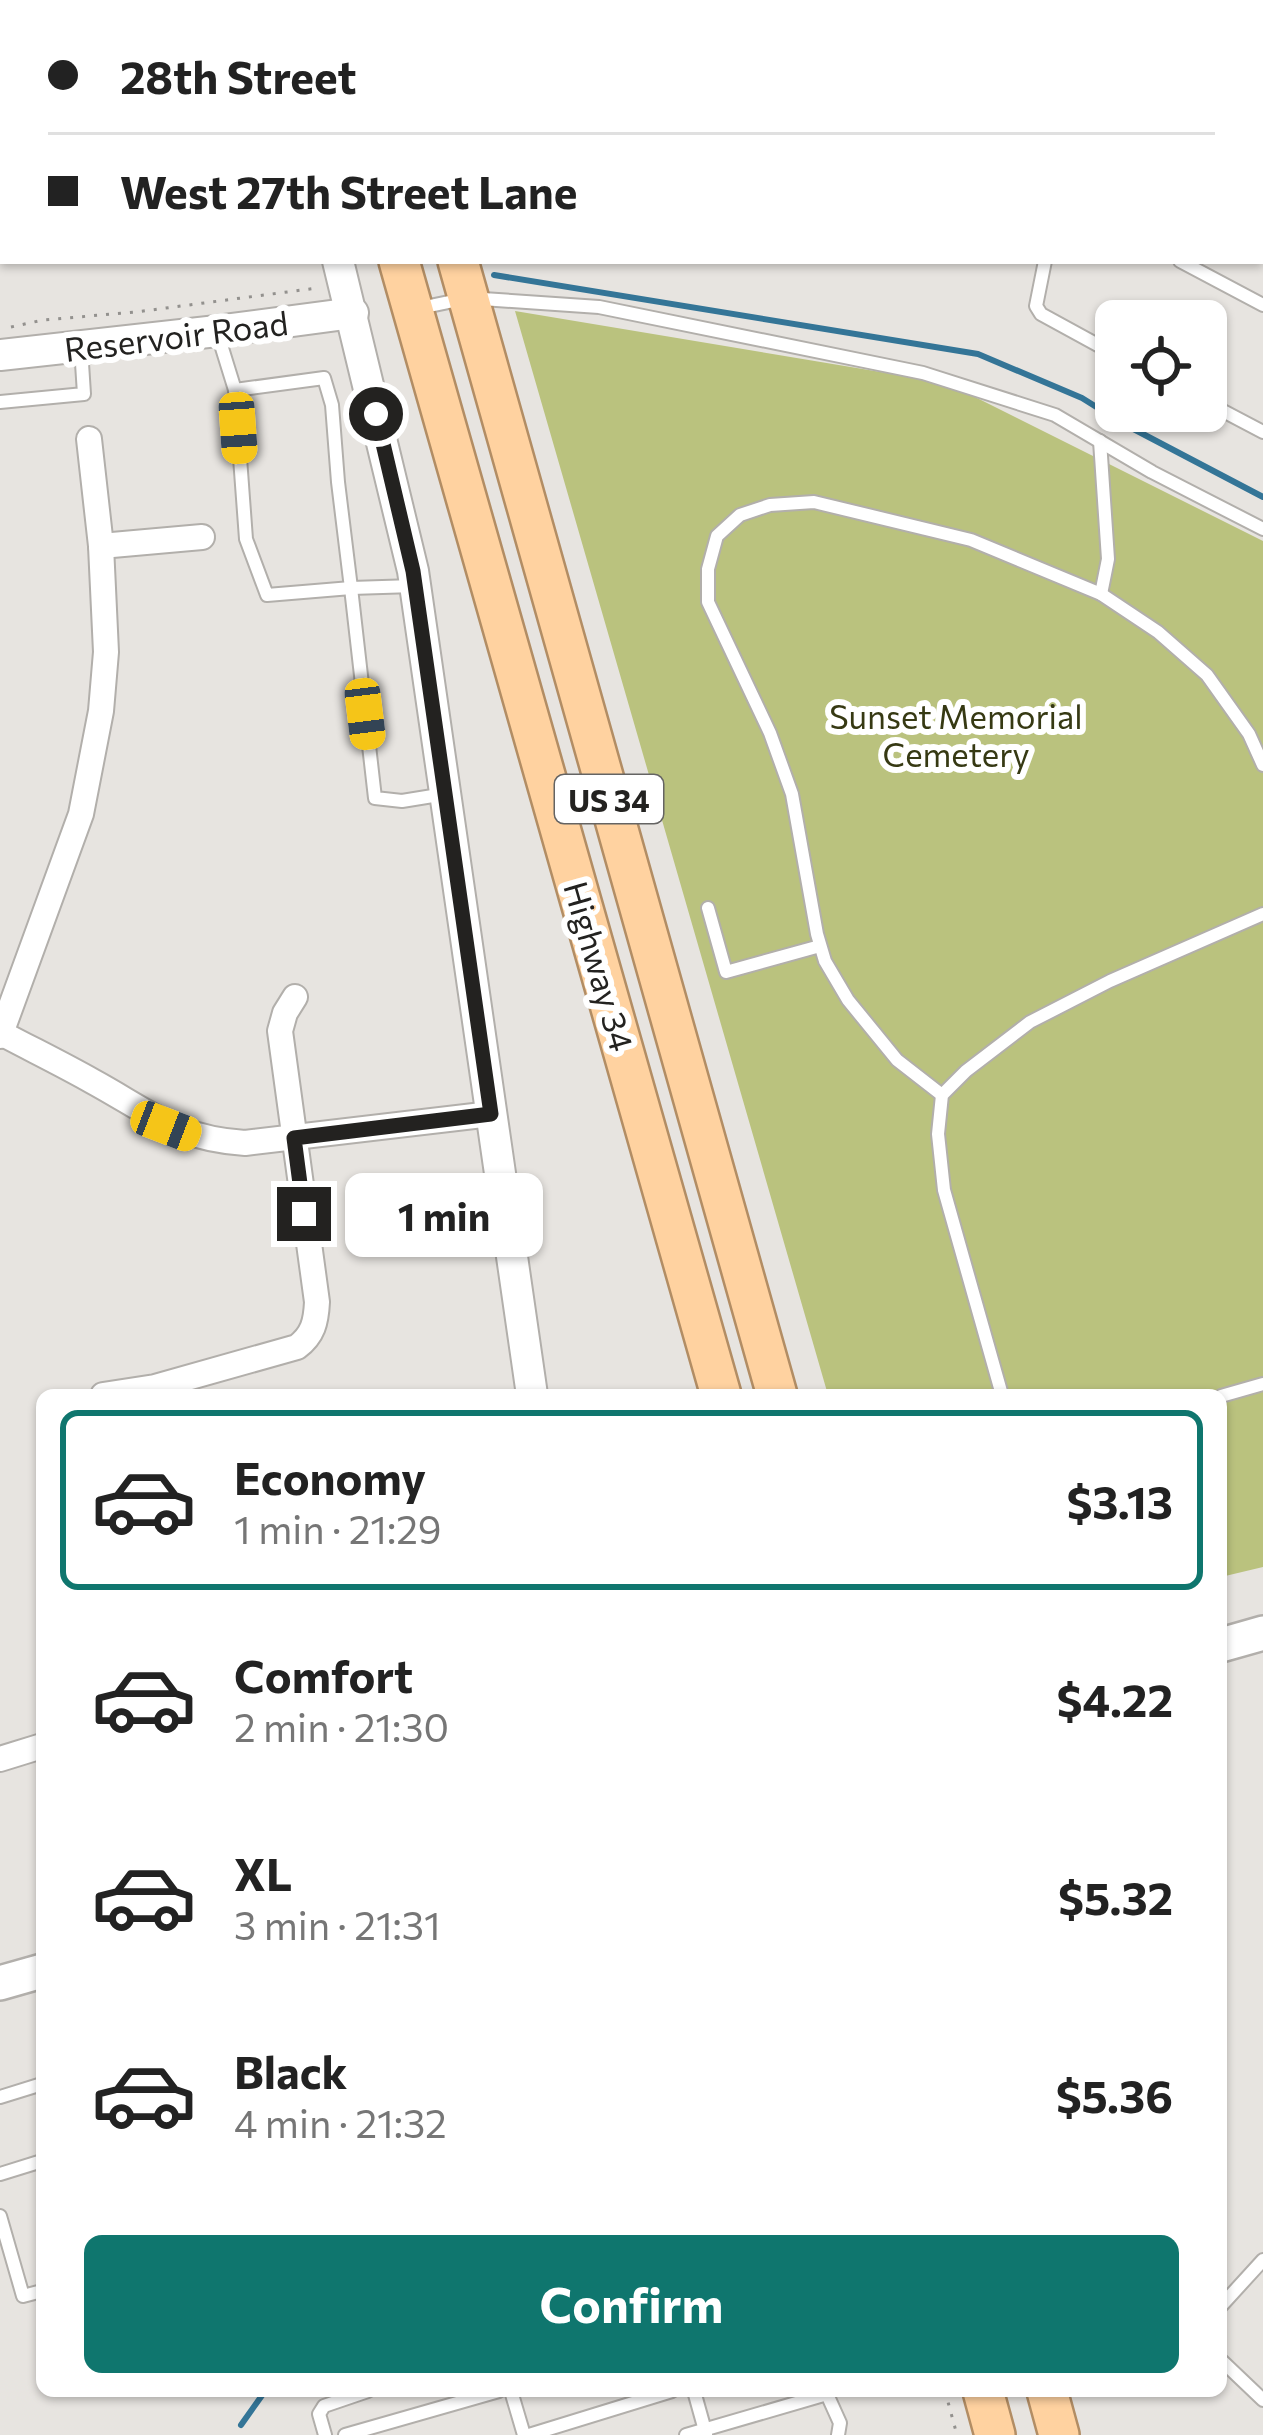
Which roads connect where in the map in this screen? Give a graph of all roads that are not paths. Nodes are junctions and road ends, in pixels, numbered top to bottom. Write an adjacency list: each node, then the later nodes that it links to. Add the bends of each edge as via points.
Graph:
1 (339, 264): 8 (street)
2 (400, 264): 7 (highway, Highway 34 / US 34)
3 (1044, 264): 10 (lane, via 1041,314)
4 (1186, 264): 6 (lane)
5 (463, 280): 7 (lane); 18 (lane, via 922,373 1055,415); 39 (highway, Highway 34 / US 34)
6 (1263, 305)
7 (413, 310): 38 (highway, Highway 34 / US 34)
8 (352, 313): 9 (street, Reservoir Road); 22 (street)
9 (217, 331): 11 (street, Reservoir Road); 13 (lane)
10 (1095, 344)
11 (81, 347): 12 (street, Reservoir Road); 14 (lane, via 85,394)
12 (0, 355)
13 (235, 391): 23 (lane, via 246,538 267,595); 23 (lane, via 324,378)
14 (0, 402)
15 (1227, 413): 16 (lane)
16 (1263, 432)
17 (89, 439): 21 (street)
18 (1100, 441): 19 (lane); 24 (lane, via 1108,559)
19 (1263, 529)
20 (202, 537): 21 (street)
21 (101, 546): 31 (street, via 106,652 81,814)
22 (415, 586): 23 (lane); 26 (street)
23 (351, 588): 26 (lane, via 375,798)
24 (1101, 594): 25 (lane, via 1207,675); 29 (lane, via 971,540 814,502 740,515 717,536 708,602 792,794)
25 (1263, 765)
26 (445, 794): 33 (street)
27 (708, 908): 29 (lane, via 726,972)
28 (1263, 914): 32 (lane, via 1030,1022)
29 (820, 946): 32 (lane, via 848,1000 897,1060)
30 (295, 997): 34 (street, via 280,1031)
31 (0, 1034): 34 (street, via 193,1136)
32 (942, 1095): 40 (lane, via 944,1190)
33 (491, 1114): 34 (street); 37 (street)
34 (294, 1138): 36 (street, via 316,1302 308,1340)
35 (1263, 1384): 41 (lane)
36 (148, 1389)
37 (531, 1389)
38 (719, 1389)
39 (775, 1389)
40 (1000, 1389)
41 (1227, 1394)
42 (1263, 1634): 43 (main road)
43 (1227, 1643)
44 (36, 1749): 45 (street)
45 (0, 1759)
46 (36, 1973): 47 (main road)
47 (0, 1983)
48 (36, 2086): 49 (lane)
49 (0, 2097)
50 (36, 2164): 51 (lane)
51 (0, 2174)
52 (0, 2216): 54 (lane, via 23,2296)
53 (1263, 2260): 55 (lane)
54 (36, 2293)
55 (1227, 2299)
56 (1227, 2366): 66 (lane)
57 (350, 2397): 68 (lane, via 324,2406)
58 (478, 2397): 69 (lane)
59 (514, 2397): 70 (lane)
60 (652, 2397): 70 (lane)
61 (696, 2397): 67 (lane)
62 (814, 2397): 67 (lane)
63 (828, 2397): 72 (lane)
64 (984, 2397): 73 (highway)
65 (1049, 2397): 74 (highway)
66 (1263, 2400)
67 (706, 2432): 71 (lane)
68 (326, 2435)
69 (345, 2435)
70 (526, 2435)
71 (686, 2435)
72 (838, 2435)
73 (994, 2435)
74 (1059, 2435)

